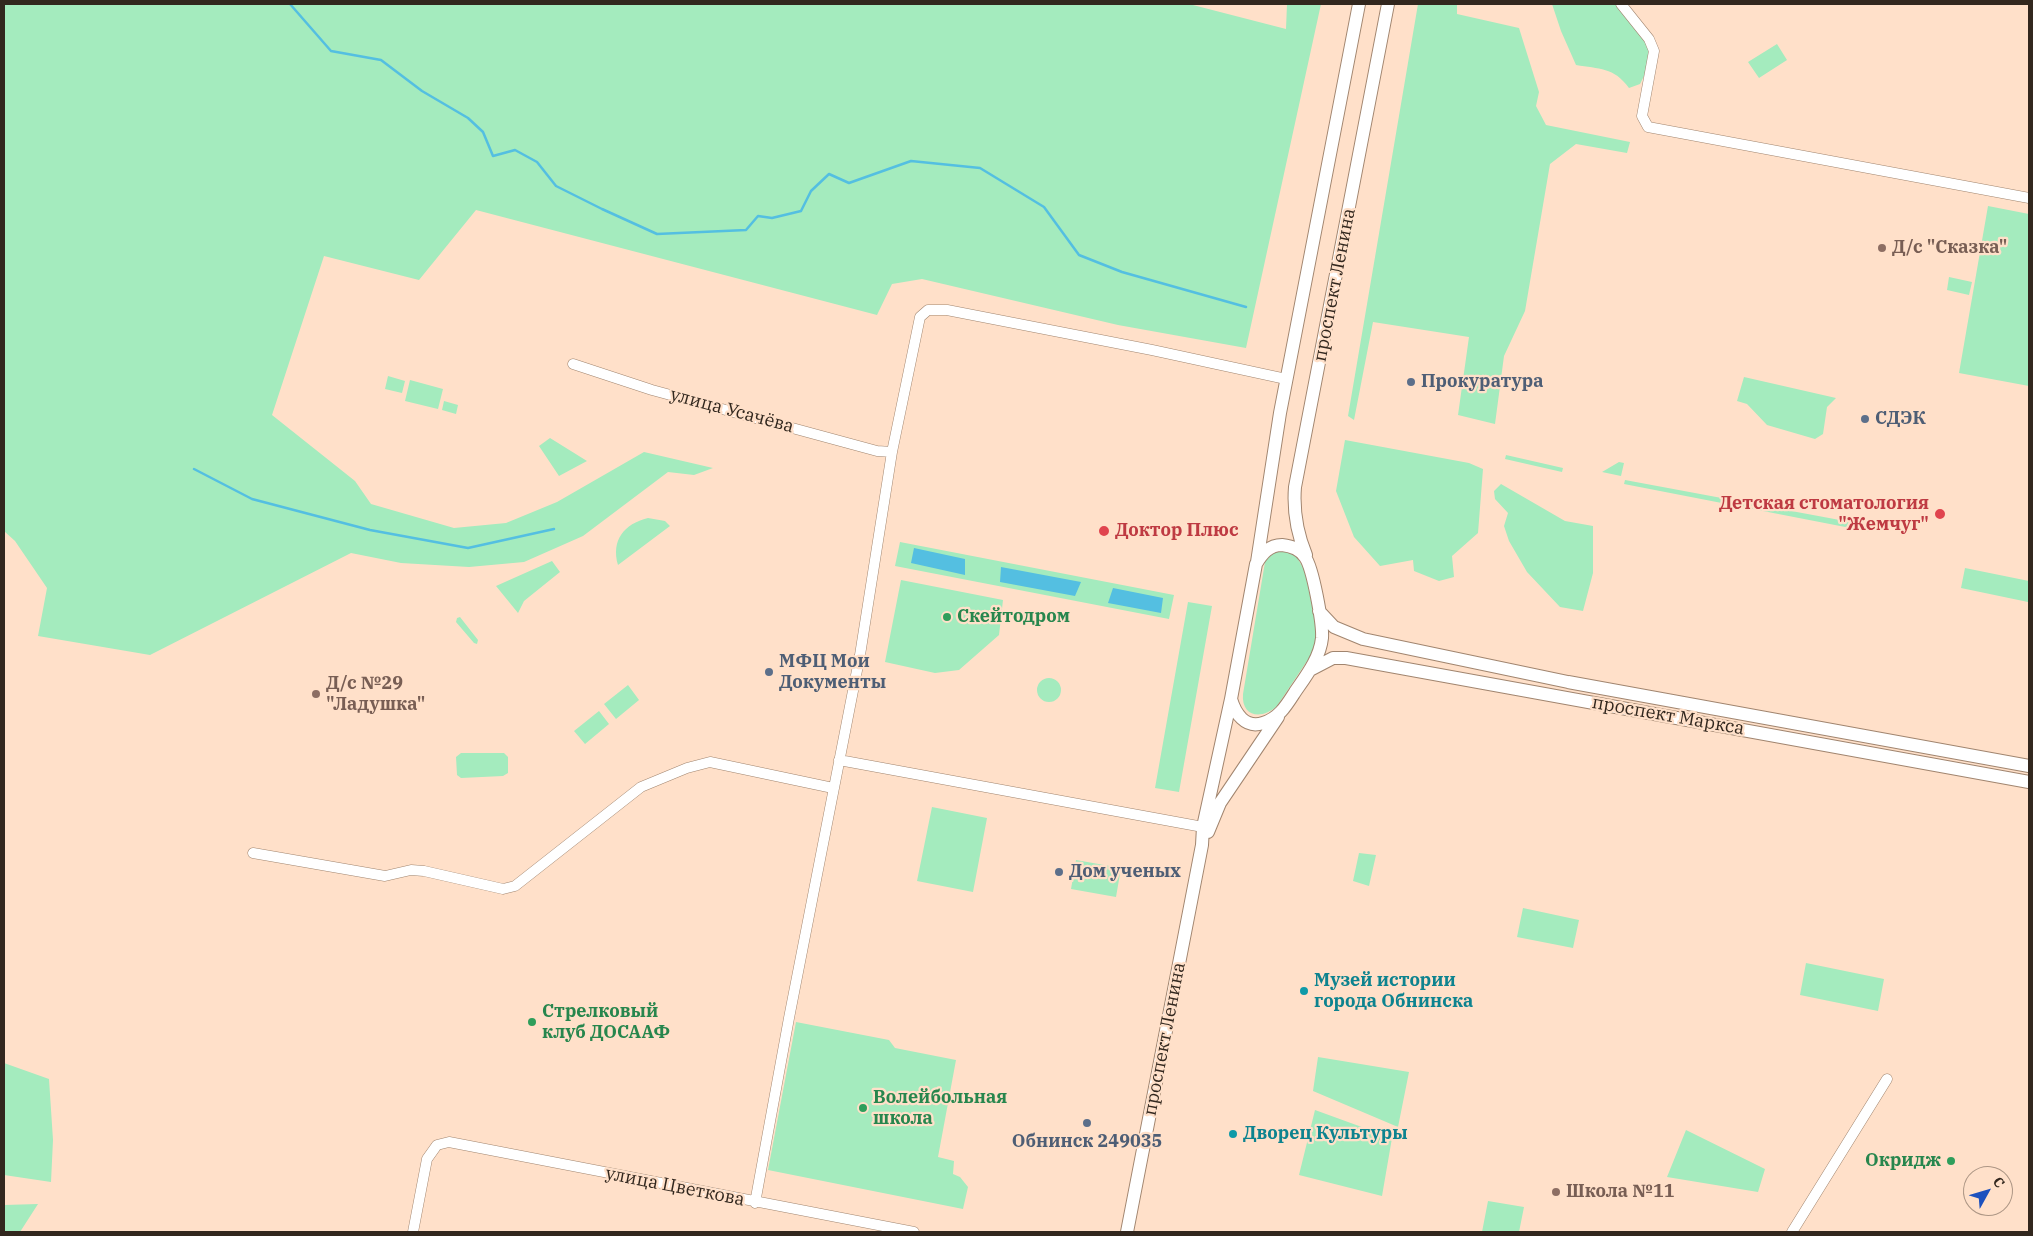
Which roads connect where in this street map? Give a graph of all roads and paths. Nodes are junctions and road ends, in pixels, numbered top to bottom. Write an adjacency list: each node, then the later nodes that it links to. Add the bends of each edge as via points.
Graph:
1 (1358, 4): 6 (main road, проспект Ленина)
2 (1388, 4): 9 (main road, проспект Ленина, via 1295,487 1299,537)
3 (1621, 4): 4 (street, via 1649,39 1654,51 1642,116 1648,127)
4 (2029, 198)
5 (573, 364): 7 (street, улица Усачёва, via 652,390 877,451)
6 (1286, 379): 7 (street, via 998,319 928,310 920,316 916,329); 8 (main road, проспект Ленина)
7 (892, 452): 16 (street, via 862,646)
8 (1256, 564): 9 (main road, via 1264,552 1284,545 1298,549); 14 (main road, проспект Ленина)
9 (1310, 564): 10 (main road, проспект Ленина)
10 (1318, 611): 11 (main road, проспект Маркса, via 1334,627); 13 (main road, проспект Ленина, via 1322,638)
11 (1363, 639): 12 (main road); 17 (main road, проспект Маркса, via 1568,682)
12 (1357, 660): 13 (main road, проспект Маркса, via 1333,658); 18 (main road, проспект Маркса)
13 (1310, 670): 15 (main road, проспект Ленина)
14 (1231, 699): 15 (main road, via 1235,712 1254,724 1269,721); 20 (main road, проспект Ленина)
15 (1282, 712): 21 (main road, проспект Ленина, via 1220,803)
16 (839, 760): 19 (street); 20 (street)
17 (2029, 766)
18 (2029, 782)
19 (833, 788): 22 (street, via 710,762 688,768 641,787 519,883 503,889 424,871 411,870 385,876); 24 (street)
20 (1203, 828): 21 (main road, проспект Ленина)
21 (1202, 846): 27 (main road, проспект Ленина)
22 (253, 853)
23 (1887, 1079): 28 (street)
24 (755, 1203): 25 (street, улица Цветкова, via 449,1142 436,1146 427,1159); 26 (street, улица Цветкова)
25 (413, 1232)
26 (914, 1232)
27 (1127, 1232)
28 (1792, 1232)

